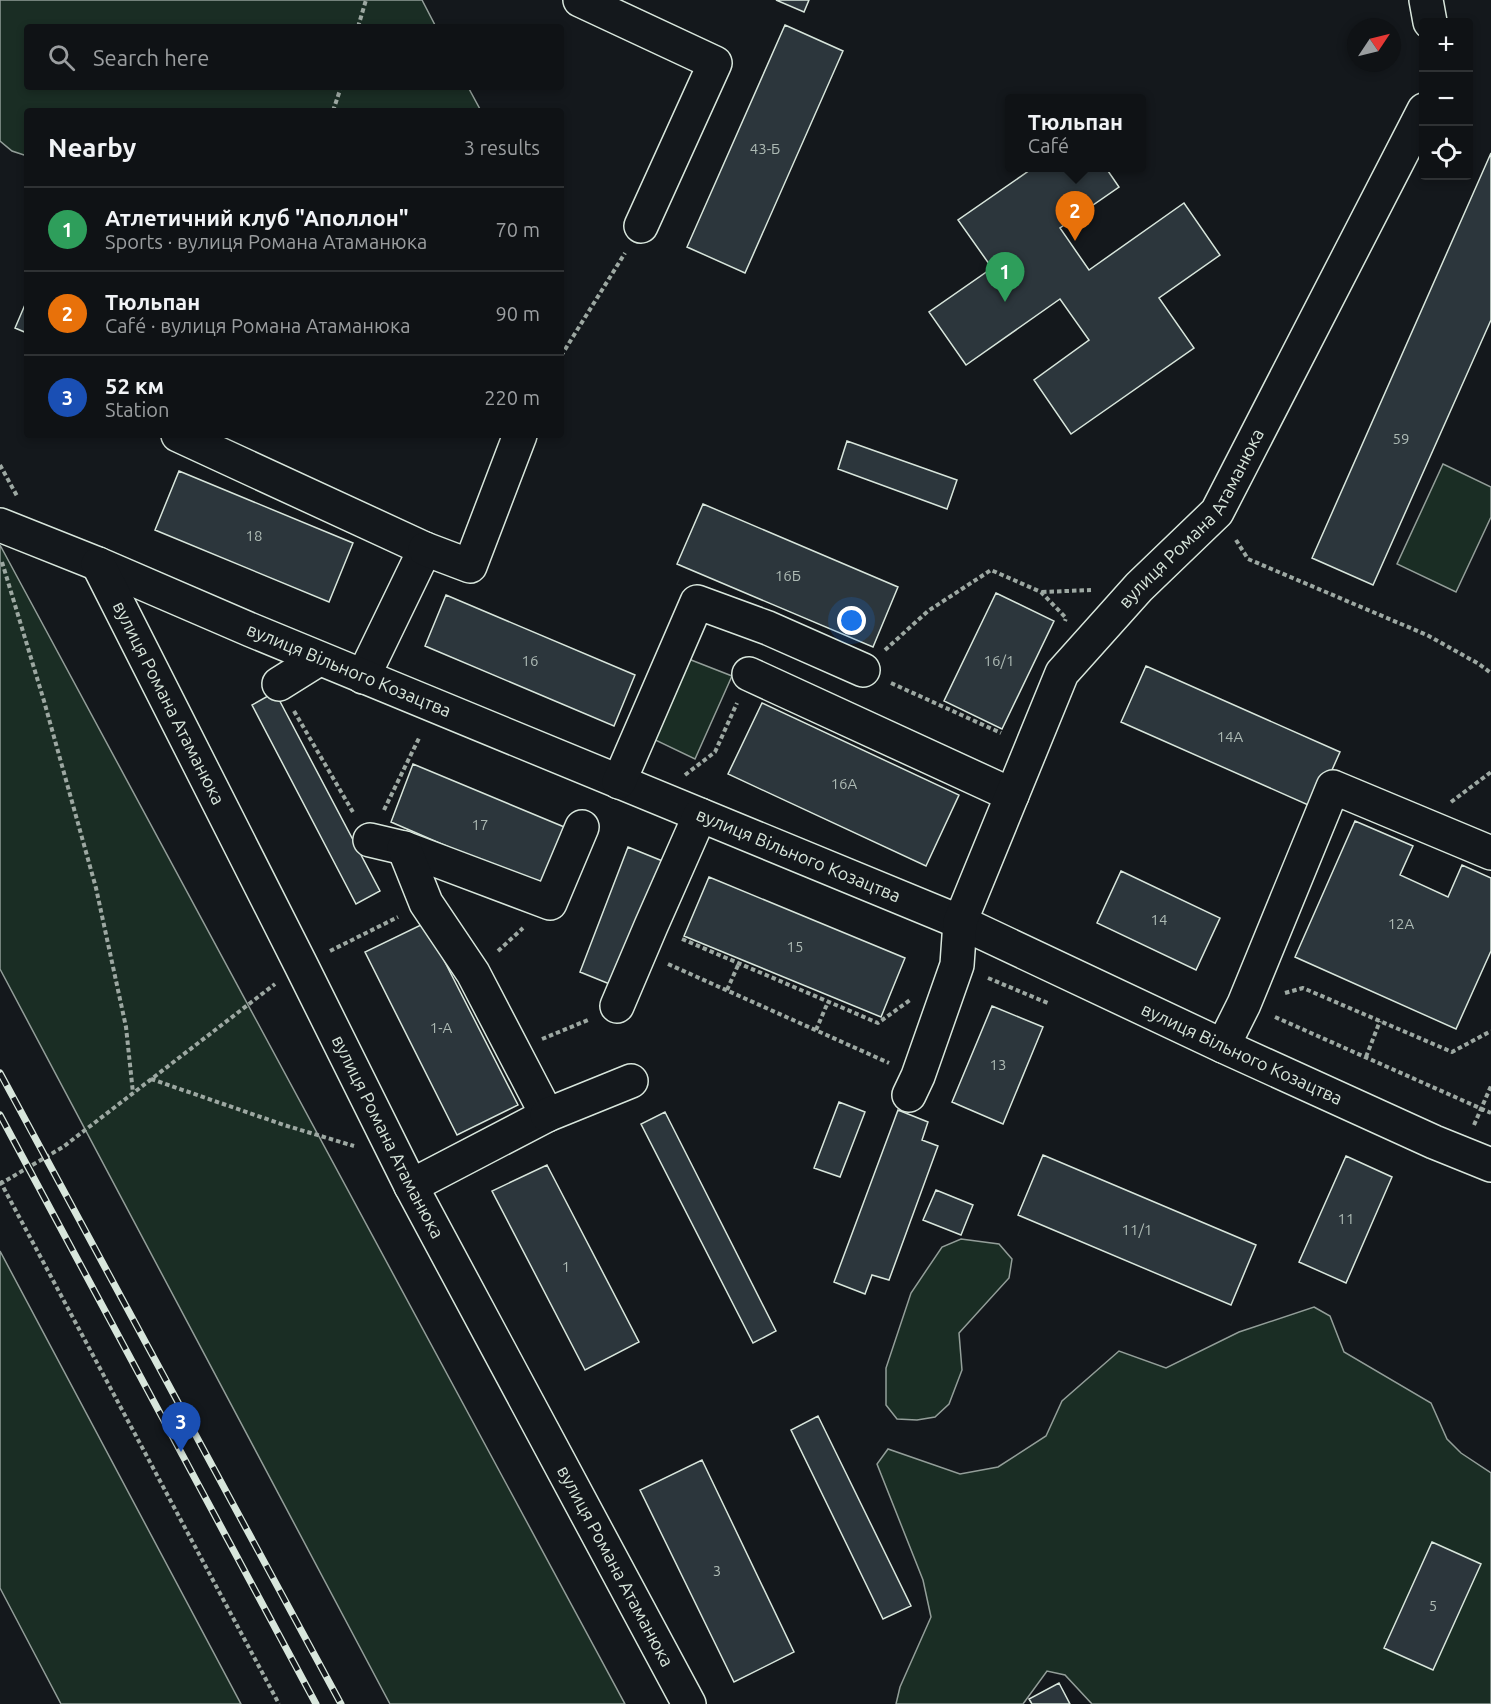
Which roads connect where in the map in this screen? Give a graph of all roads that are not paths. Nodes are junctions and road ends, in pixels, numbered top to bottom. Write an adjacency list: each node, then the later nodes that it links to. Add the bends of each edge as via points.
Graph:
1 (580, 0): 5 (street, via 715,63)
2 (1426, 0): 3 (street)
3 (1429, 18)
4 (1419, 120): 17 (street, вулиця Романа Атаманюка, via 1217,512 1139,587 1062,673)
5 (641, 226)
6 (184, 438): 9 (street)
7 (519, 438): 9 (street, via 470,566)
8 (0, 525): 10 (street, вулиця Вільного Козацтва)
9 (425, 549): 14 (street)
10 (98, 564): 11 (street, вулиця Вільного Козацтва); 30 (street, вулиця Романа Атаманюка)
11 (319, 659): 14 (street, вулиця Вільного Козацтва); 15 (street)
12 (863, 670): 16 (street, via 697,602)
13 (749, 674): 17 (street)
14 (363, 677): 16 (street, вулиця Вільного Козацтва)
15 (279, 684)
16 (619, 782): 18 (street, вулиця Вільного Козацтва)
17 (1012, 795): 23 (street, вулиця Романа Атаманюка)
18 (700, 815): 23 (street, вулиця Вільного Козацтва); 24 (street)
19 (582, 827): 21 (street, via 550,903)
20 (370, 840): 21 (street)
21 (404, 848): 28 (street, via 426,903 473,973)
22 (1491, 853): 25 (street, via 1333,787)
23 (960, 922): 25 (street, вулиця Вільного Козацтва); 27 (street, вулиця Романа Атаманюка, via 957,965)
24 (617, 1006)
25 (1223, 1046): 29 (street, вулиця Вільного Козацтва)
26 (631, 1081): 28 (street)
27 (913, 1085)
28 (547, 1115): 30 (street)
29 (1491, 1165)
30 (404, 1172): 31 (street, вулиця Романа Атаманюка)
31 (689, 1704)

